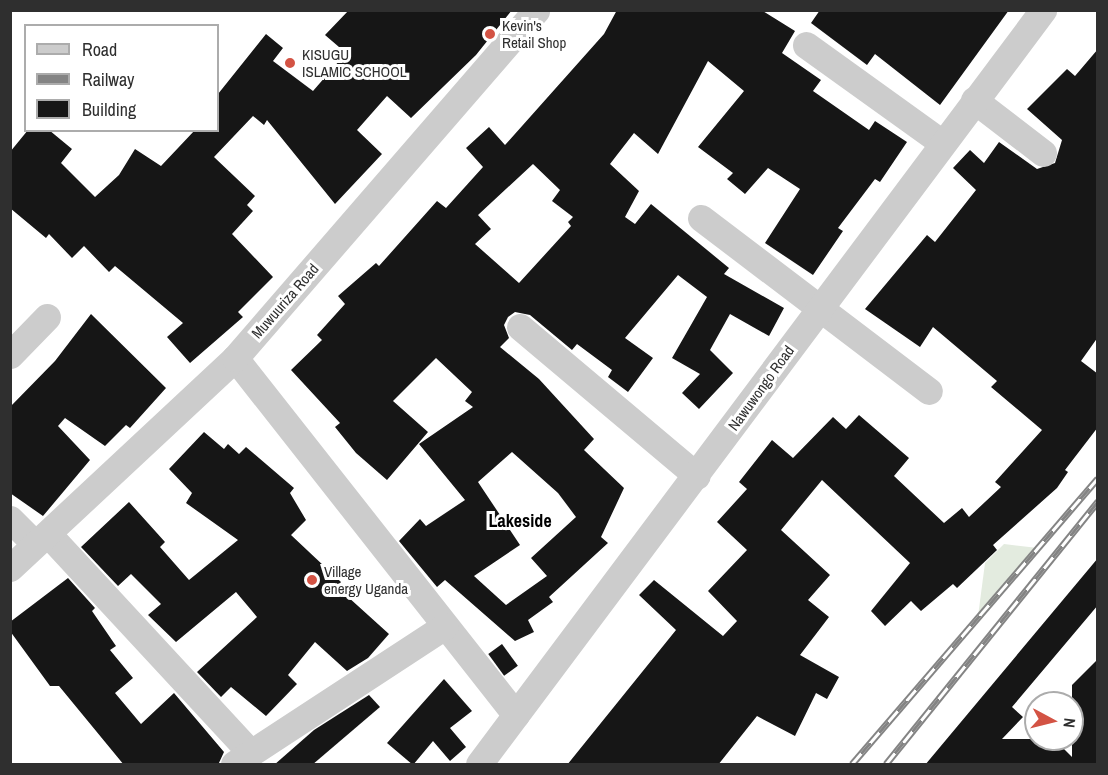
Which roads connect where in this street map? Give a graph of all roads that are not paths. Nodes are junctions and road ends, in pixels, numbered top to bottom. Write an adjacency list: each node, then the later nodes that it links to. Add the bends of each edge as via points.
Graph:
1 (536, 10): 12 (street, Muwuuriza Road)
2 (1043, 10): 4 (street, Nawuwongo Road)
3 (806, 45): 5 (street)
4 (974, 100): 5 (street, Nawuwongo Road); 6 (street)
5 (941, 142): 8 (street, Nawuwongo Road)
6 (1043, 153)
7 (701, 218): 8 (street)
8 (821, 305): 13 (street); 14 (street, Nawuwongo Road)
9 (47, 317): 11 (street)
10 (520, 327): 14 (street)
11 (10, 355)
12 (235, 358): 16 (street, Muwuuriza Road); 18 (street)
13 (929, 391)
14 (697, 476): 19 (street, Nawuwongo Road)
15 (10, 519): 16 (street)
16 (42, 539): 17 (street, Muwuuriza Road); 20 (street)
17 (10, 568)
18 (446, 626): 19 (street); 20 (street)
19 (516, 715): 21 (street, Nawuwongo Road)
20 (242, 758)
21 (478, 765)

